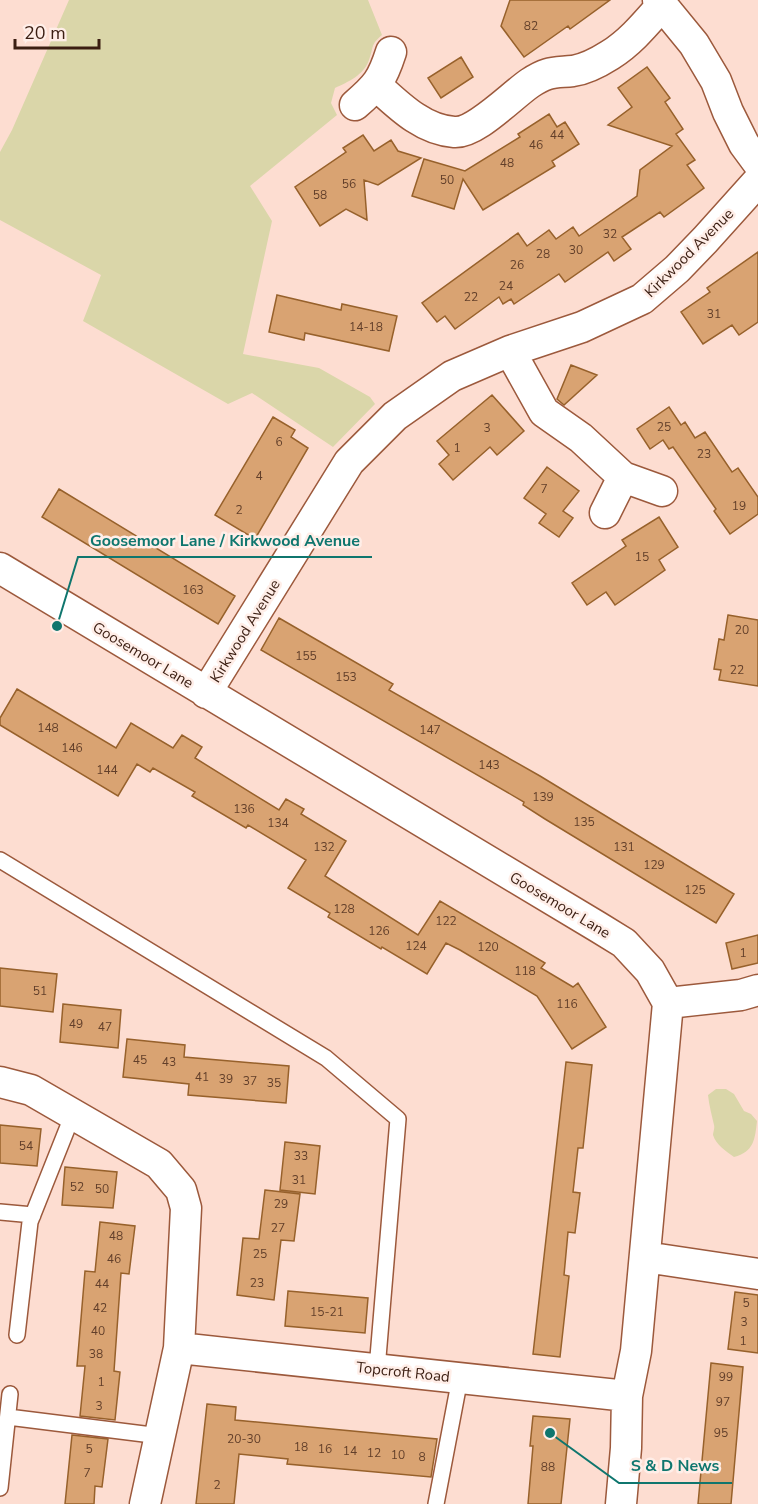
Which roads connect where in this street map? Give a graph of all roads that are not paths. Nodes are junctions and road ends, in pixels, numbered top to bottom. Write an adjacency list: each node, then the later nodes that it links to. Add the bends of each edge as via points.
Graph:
1 (661, 2): 2 (street, via 637,32 612,54 588,67 543,76 471,128 457,133 441,131 366,96 385,71); 3 (street, via 717,81 728,112)
2 (391, 52)
3 (758, 163)
4 (758, 181): 5 (street, Kirkwood Avenue, via 691,254 642,299 582,327)
5 (510, 351): 6 (street, via 544,412 581,438); 10 (street, Kirkwood Avenue, via 452,375 395,416 349,462)
6 (623, 477): 7 (street); 8 (street)
7 (662, 491)
8 (605, 513)
9 (0, 568): 10 (street, Goosemoor Lane)
10 (206, 693): 13 (street, Goosemoor Lane, via 624,943 650,971)
11 (0, 860): 22 (lane, via 326,1058 398,1119)
12 (758, 990): 13 (street)
13 (668, 1003): 18 (street)
14 (0, 1082): 15 (street, via 31,1090)
15 (73, 1114): 17 (lane); 21 (street, via 159,1164 180,1190 186,1208)
16 (0, 1212): 17 (lane)
17 (33, 1215): 20 (lane)
18 (645, 1257): 19 (street); 25 (street, via 636,1351)
19 (758, 1274)
20 (17, 1335)
21 (179, 1348): 22 (street, Topcroft Road); 27 (street)
22 (378, 1369): 23 (street, Topcroft Road)
23 (460, 1378): 25 (street, Topcroft Road); 30 (lane)
24 (10, 1394): 26 (lane)
25 (627, 1396): 31 (street)
26 (8, 1417): 27 (lane); 28 (lane)
27 (160, 1436): 29 (street)
28 (0, 1488)
29 (145, 1504)
30 (436, 1504)
31 (621, 1504)

